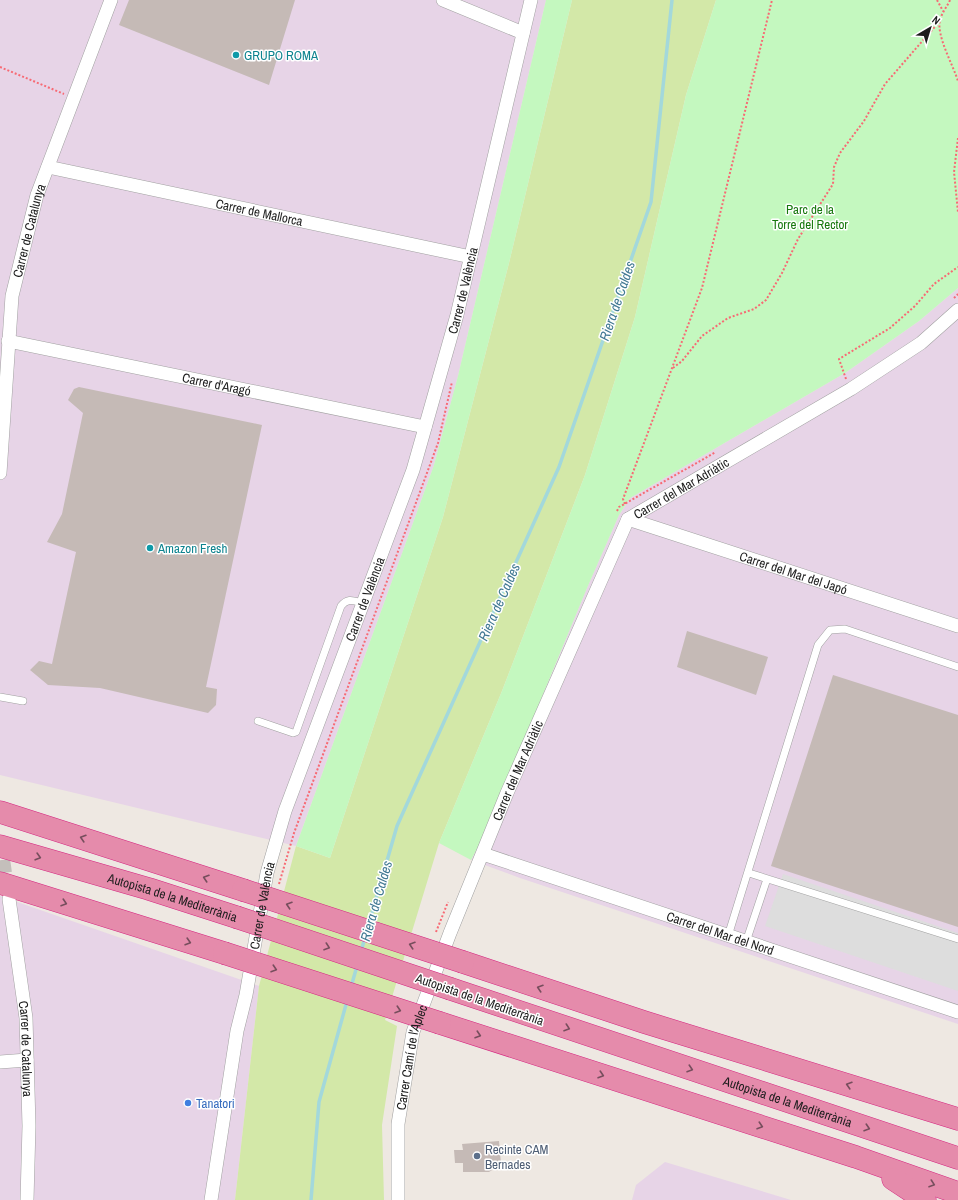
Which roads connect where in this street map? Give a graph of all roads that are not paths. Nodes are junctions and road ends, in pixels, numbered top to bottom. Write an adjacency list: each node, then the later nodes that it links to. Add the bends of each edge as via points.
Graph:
1 (111, 0): 5 (street, Carrer de Catalunya)
2 (443, 0): 4 (street)
3 (531, 0): 4 (street, Carrer de València)
4 (523, 33): 6 (street, Carrer de València)
5 (48, 166): 6 (street, Carrer de Mallorca); 8 (street, Carrer de Catalunya, via 37,195 12,296)
6 (471, 257): 9 (street, Carrer de València)
7 (955, 305): 11 (street, Carrer del Mar Adriàtic, via 921,343)
8 (8, 341): 9 (street, Carrer d'Aragó); 10 (street, Carrer de Catalunya)
9 (425, 427): 12 (street, Carrer de València, via 413,470)
10 (0, 473)
11 (622, 517): 13 (street, Carrer del Mar del Japó); 20 (street, Carrer del Mar Adriàtic)
12 (363, 603): 17 (lane, via 351,599 341,606 296,732); 37 (street, Carrer de València, via 285,811 267,873)
13 (958, 626)
14 (958, 667): 21 (lane, via 845,629 830,630 818,645)
15 (0, 697): 16 (lane)
16 (23, 701)
17 (258, 721)
18 (0, 812): 30 (highway, Autopista de la Mediterrània, one-way to 18, bridge, via 644,1022 105,844)
19 (0, 846): 34 (highway, Autopista de la Mediterrània, one-way to 34, bridge, via 236,917)
20 (483, 854): 24 (street, Carrer del Mar del Nord); 38 (street, Carrer Camí de l'Aplec, via 413,1032 398,1124)
21 (749, 873): 22 (lane); 24 (lane)
22 (767, 879): 25 (lane); 26 (lane)
23 (5, 891): 28 (street, Carrer de Catalunya, via 26,1018); 33 (highway, one-way to 33, bridge, via 224,953)
24 (728, 936): 26 (street, Carrer del Mar del Nord)
25 (958, 939)
26 (746, 942): 27 (street, Carrer del Mar del Nord)
27 (958, 1012)
28 (27, 1060): 29 (street); 36 (street, Carrer de Catalunya)
29 (0, 1062)
30 (914, 1105): 31 (highway); 32 (highway, Autopista de la Mediterrània)
31 (958, 1114)
32 (958, 1119)
33 (856, 1157): 35 (highway, one-way to 35); 39 (highway)
34 (958, 1158)
35 (958, 1193)
36 (27, 1200)
37 (211, 1200)
38 (398, 1200)
39 (926, 1200)

